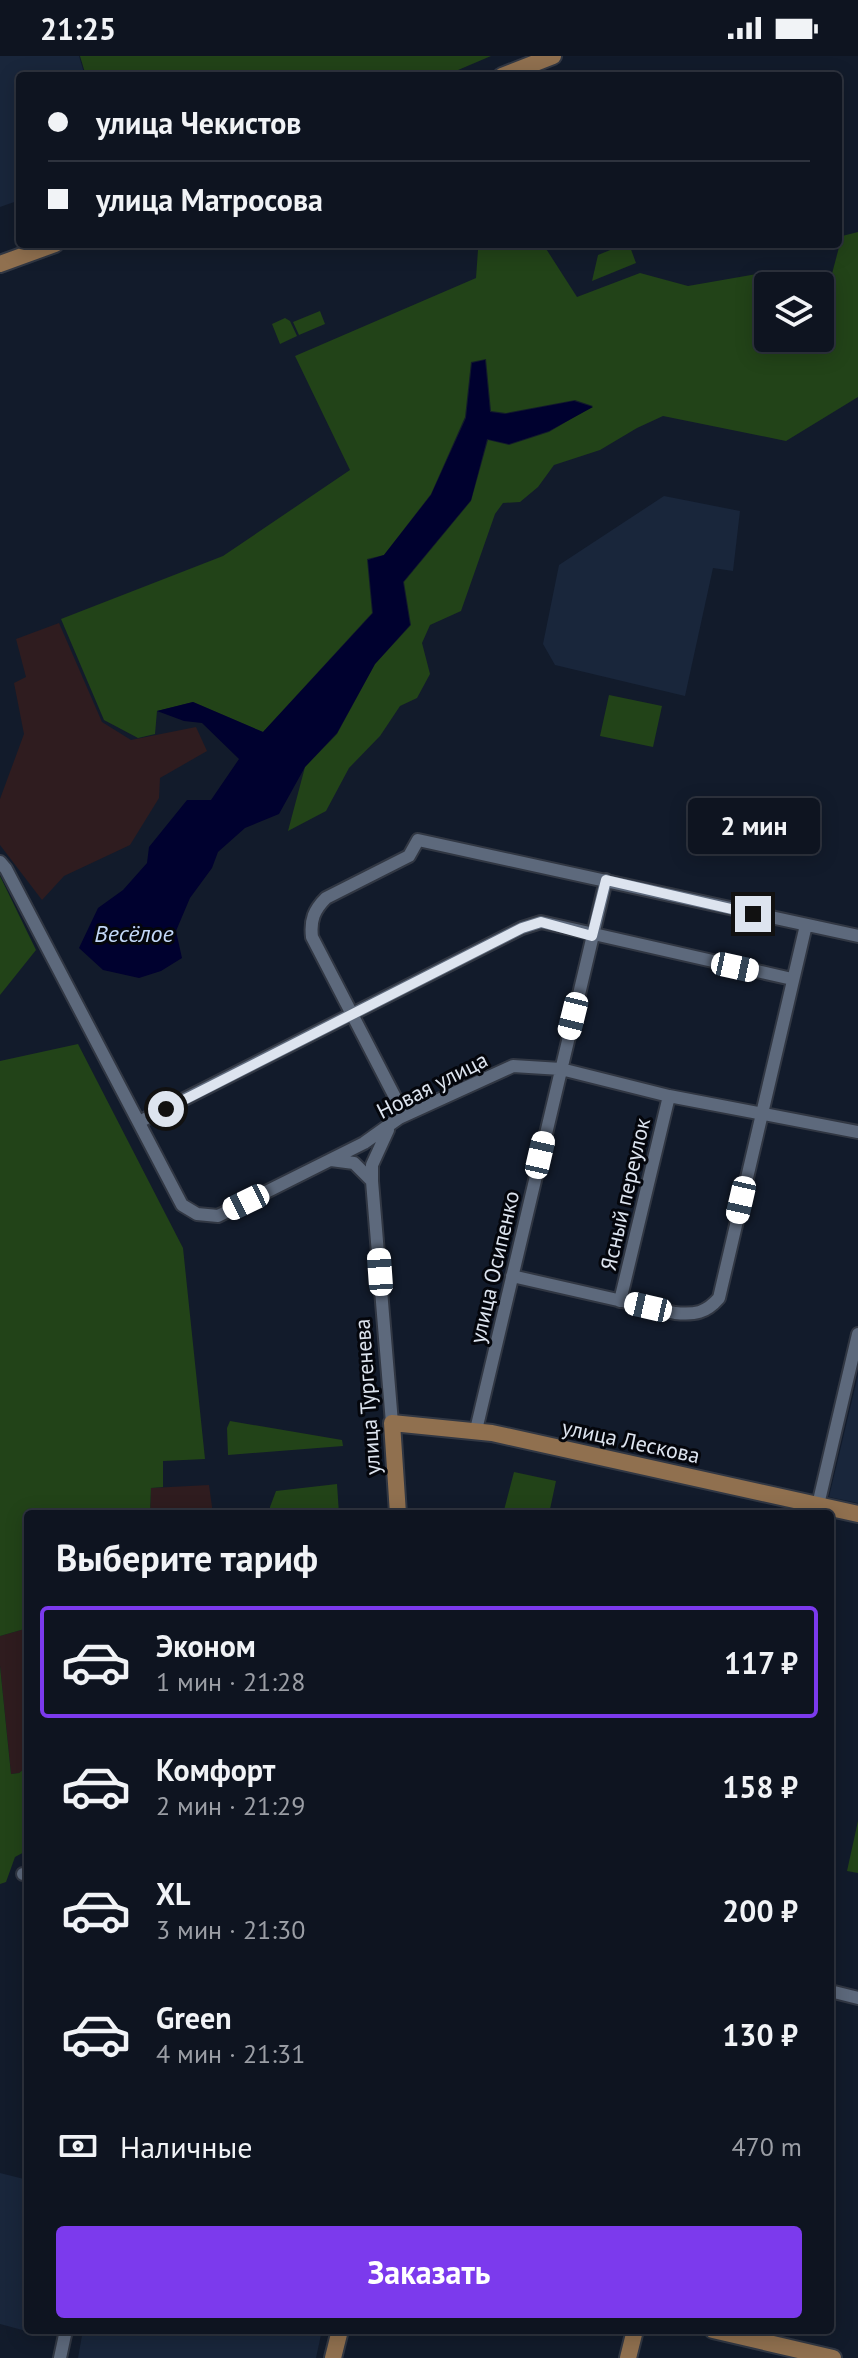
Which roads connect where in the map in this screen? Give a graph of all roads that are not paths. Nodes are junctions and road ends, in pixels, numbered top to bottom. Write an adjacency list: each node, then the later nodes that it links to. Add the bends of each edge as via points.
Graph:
1 (553, 56): 2 (main road)
2 (512, 72)
3 (44, 248): 4 (main road)
4 (0, 264)
5 (0, 862): 15 (street)
6 (606, 880): 7 (street); 8 (street, улица Осипенко); 11 (street, via 418,840 409,856 326,898 312,916 312,937)
7 (806, 925): 9 (street); 10 (street)
8 (592, 936): 10 (street); 11 (street, via 541,922 522,928); 12 (street, улица Осипенко)
9 (858, 936)
10 (792, 979): 14 (street)
11 (353, 1013): 15 (street); 16 (street, via 398,1103)
12 (561, 1069): 13 (street, Новая улица); 16 (street, Новая улица, via 513,1066); 20 (street, улица Осипенко)
13 (669, 1096): 14 (street, Новая улица); 21 (street, Ясный переулок)
14 (760, 1113): 17 (street, Новая улица); 21 (street, via 719,1298 709,1309 687,1315)
15 (139, 1122): 18 (street, Новая улица, via 182,1205 197,1214 218,1216)
16 (395, 1122): 18 (street, Новая улица); 19 (street, улица Тургенева, via 372,1165)
17 (858, 1132)
18 (330, 1160): 19 (street, via 354,1163)
19 (372, 1181): 23 (street, улица Тургенева)
20 (512, 1276): 21 (street); 24 (street, улица Осипенко)
21 (620, 1301)
22 (858, 1334): 25 (street)
23 (392, 1423): 24 (main road, улица Лескова); 26 (main road, улица Тургенева)
24 (476, 1430): 25 (main road, улица Лескова)
25 (817, 1509)
26 (398, 1510)
27 (834, 1511): 28 (main road, улица Лескова)
28 (858, 1514)
29 (834, 1992): 30 (street)
30 (858, 1998)
31 (65, 2334): 35 (street)
32 (339, 2334): 36 (main road)
33 (634, 2334): 37 (main road)
34 (730, 2334): 38 (main road)
35 (60, 2358)
36 (333, 2358)
37 (628, 2358)
38 (833, 2358)

